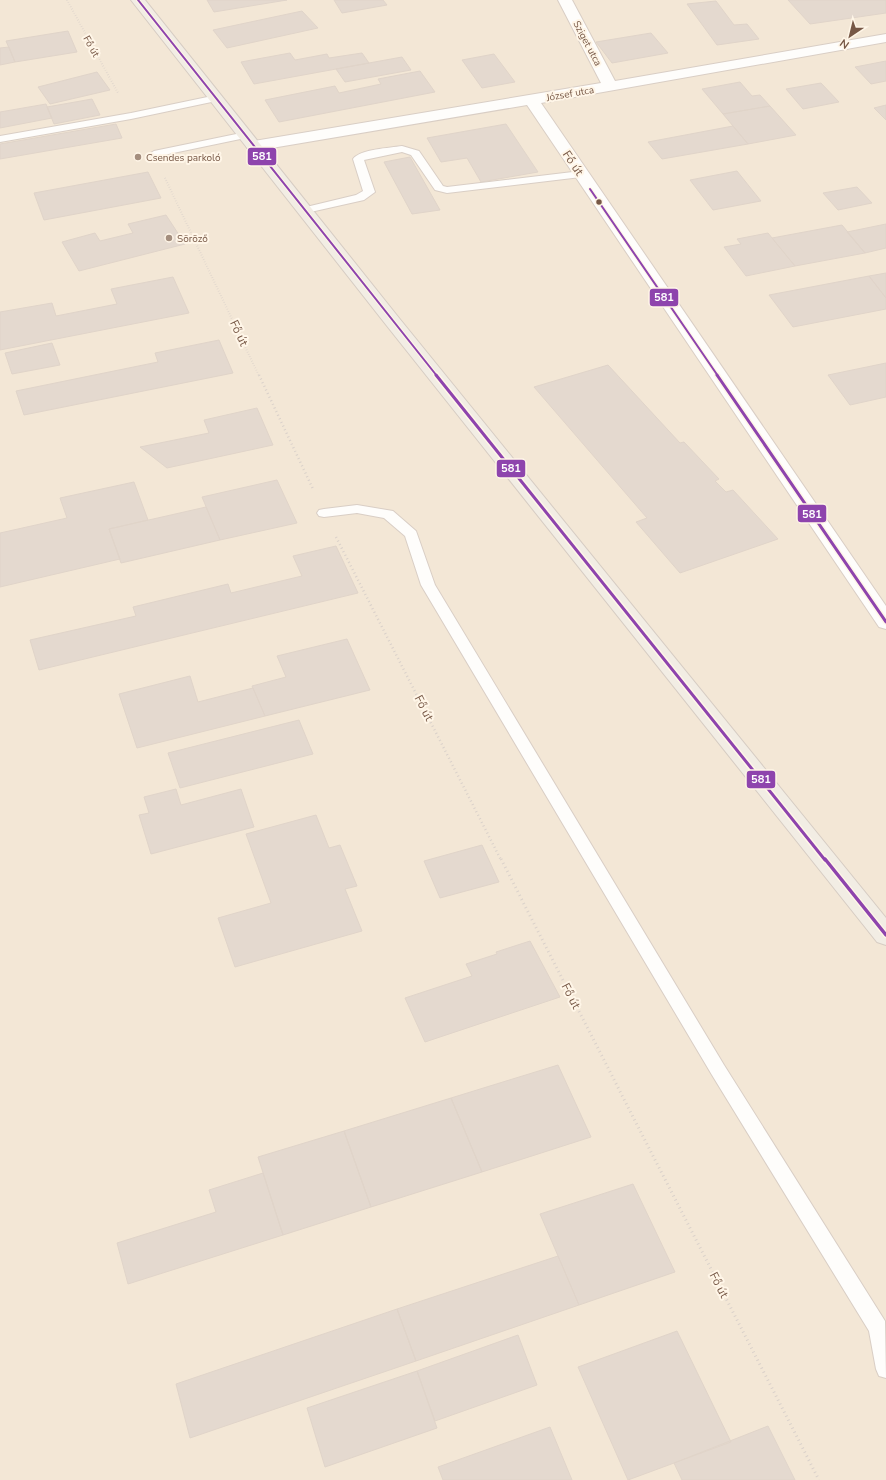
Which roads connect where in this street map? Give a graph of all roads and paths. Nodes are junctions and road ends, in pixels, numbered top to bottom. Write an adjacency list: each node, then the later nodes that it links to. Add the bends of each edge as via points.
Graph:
1 (67, 0): 8 (path, Fő út)
2 (138, 0): 6 (main road)
3 (565, 0): 5 (street, Sziget utca)
4 (886, 38): 5 (street, József utca)
5 (610, 86): 7 (street, József utca)
6 (217, 98): 8 (lane); 10 (main road)
7 (531, 100): 10 (street, József utca); 12 (street, Fő út)
8 (131, 116): 9 (lane)
9 (0, 139)
10 (250, 141): 11 (lane); 13 (main road)
11 (154, 154): 14 (path, Fő út)
12 (581, 174): 13 (lane, via 447,190 439,188 415,152 402,149 362,156 358,159 369,192 360,198); 15 (street, Fő út)
13 (306, 210): 16 (main road, via 393,322)
14 (324, 513): 17 (lane, via 357,509 388,514 411,534 428,585 718,1070 878,1328); 18 (path, Fő út)
15 (886, 622)
16 (886, 934)
17 (886, 1369)
18 (819, 1480)

